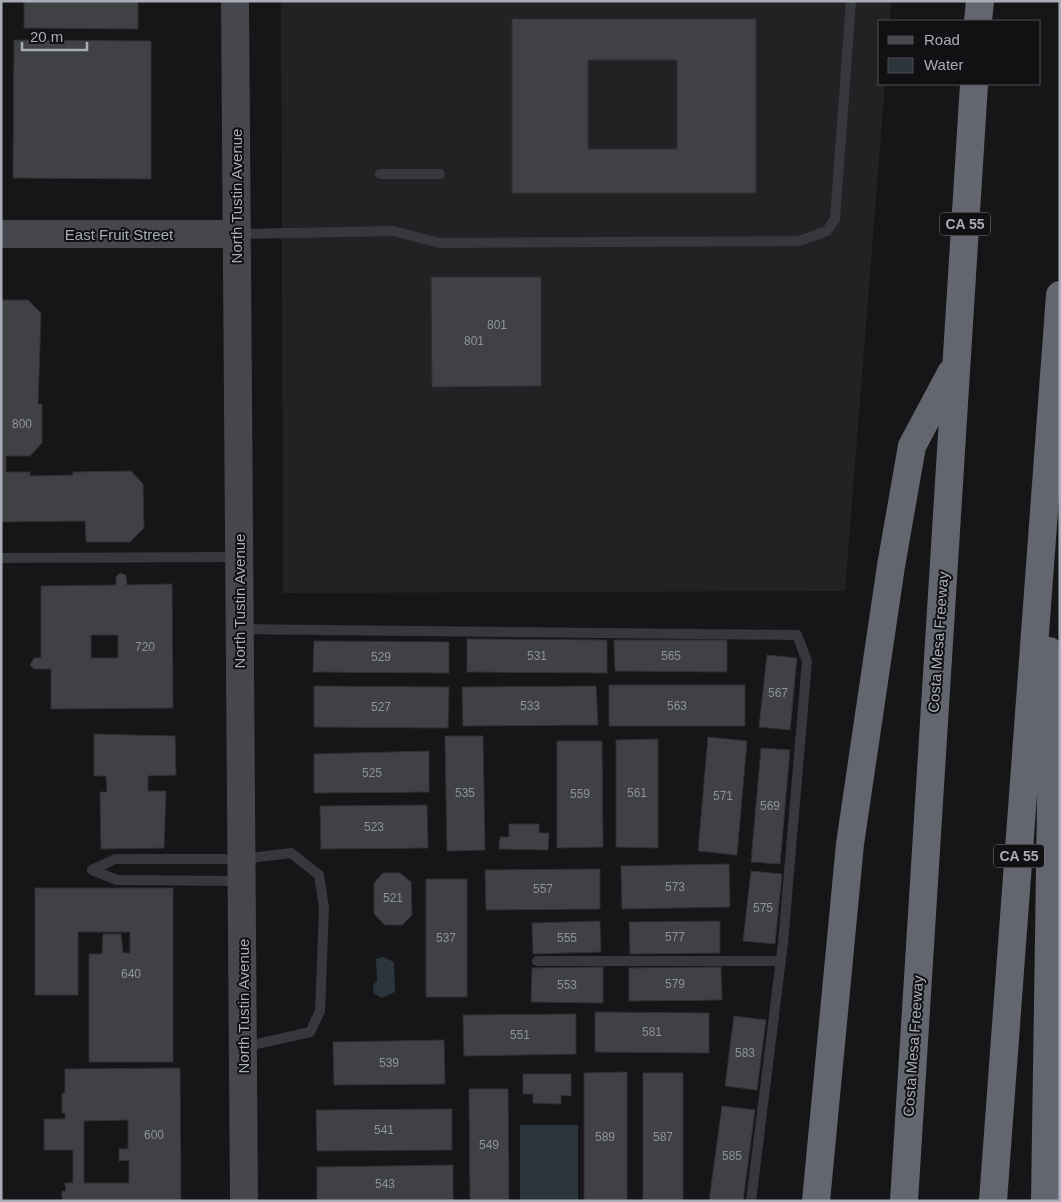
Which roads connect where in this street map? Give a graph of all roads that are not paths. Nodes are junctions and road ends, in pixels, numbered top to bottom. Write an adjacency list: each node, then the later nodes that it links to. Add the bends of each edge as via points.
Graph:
1 (235, 1): 9 (main road, North Tustin Avenue)
2 (851, 1): 9 (lane, via 835,219 827,231 799,241 440,243 393,231)
3 (980, 1): 4 (highway)
4 (978, 20)
5 (974, 85): 11 (highway, Costa Mesa Freeway / CA 55)
6 (380, 174): 7 (lane)
7 (440, 174)
8 (1, 234): 9 (main road, East Fruit Street)
9 (237, 234): 13 (main road, North Tustin Avenue)
10 (1060, 295): 12 (highway, CA 55)
11 (956, 365): 22 (highway, via 912,446 891,566 850,844); 23 (highway, Costa Mesa Freeway / CA 55)
12 (1045, 512): 24 (highway, CA 55); 25 (highway, via 1052,739)
13 (239, 557): 14 (lane); 15 (main road, North Tustin Avenue)
14 (1, 558)
15 (240, 629): 16 (main road, North Tustin Avenue); 18 (lane, via 798,635 807,661)
16 (242, 870): 16 (lane, via 115,859 92,870 117,880); 19 (main road, North Tustin Avenue); 19 (lane, via 291,854 318,875 324,908 320,1011 310,1032)
17 (537, 961): 18 (lane)
18 (781, 961): 21 (lane)
19 (243, 1047): 20 (main road, North Tustin Avenue)
20 (244, 1201)
21 (751, 1201)
22 (816, 1201)
23 (904, 1201)
24 (993, 1201)
25 (1045, 1201)

